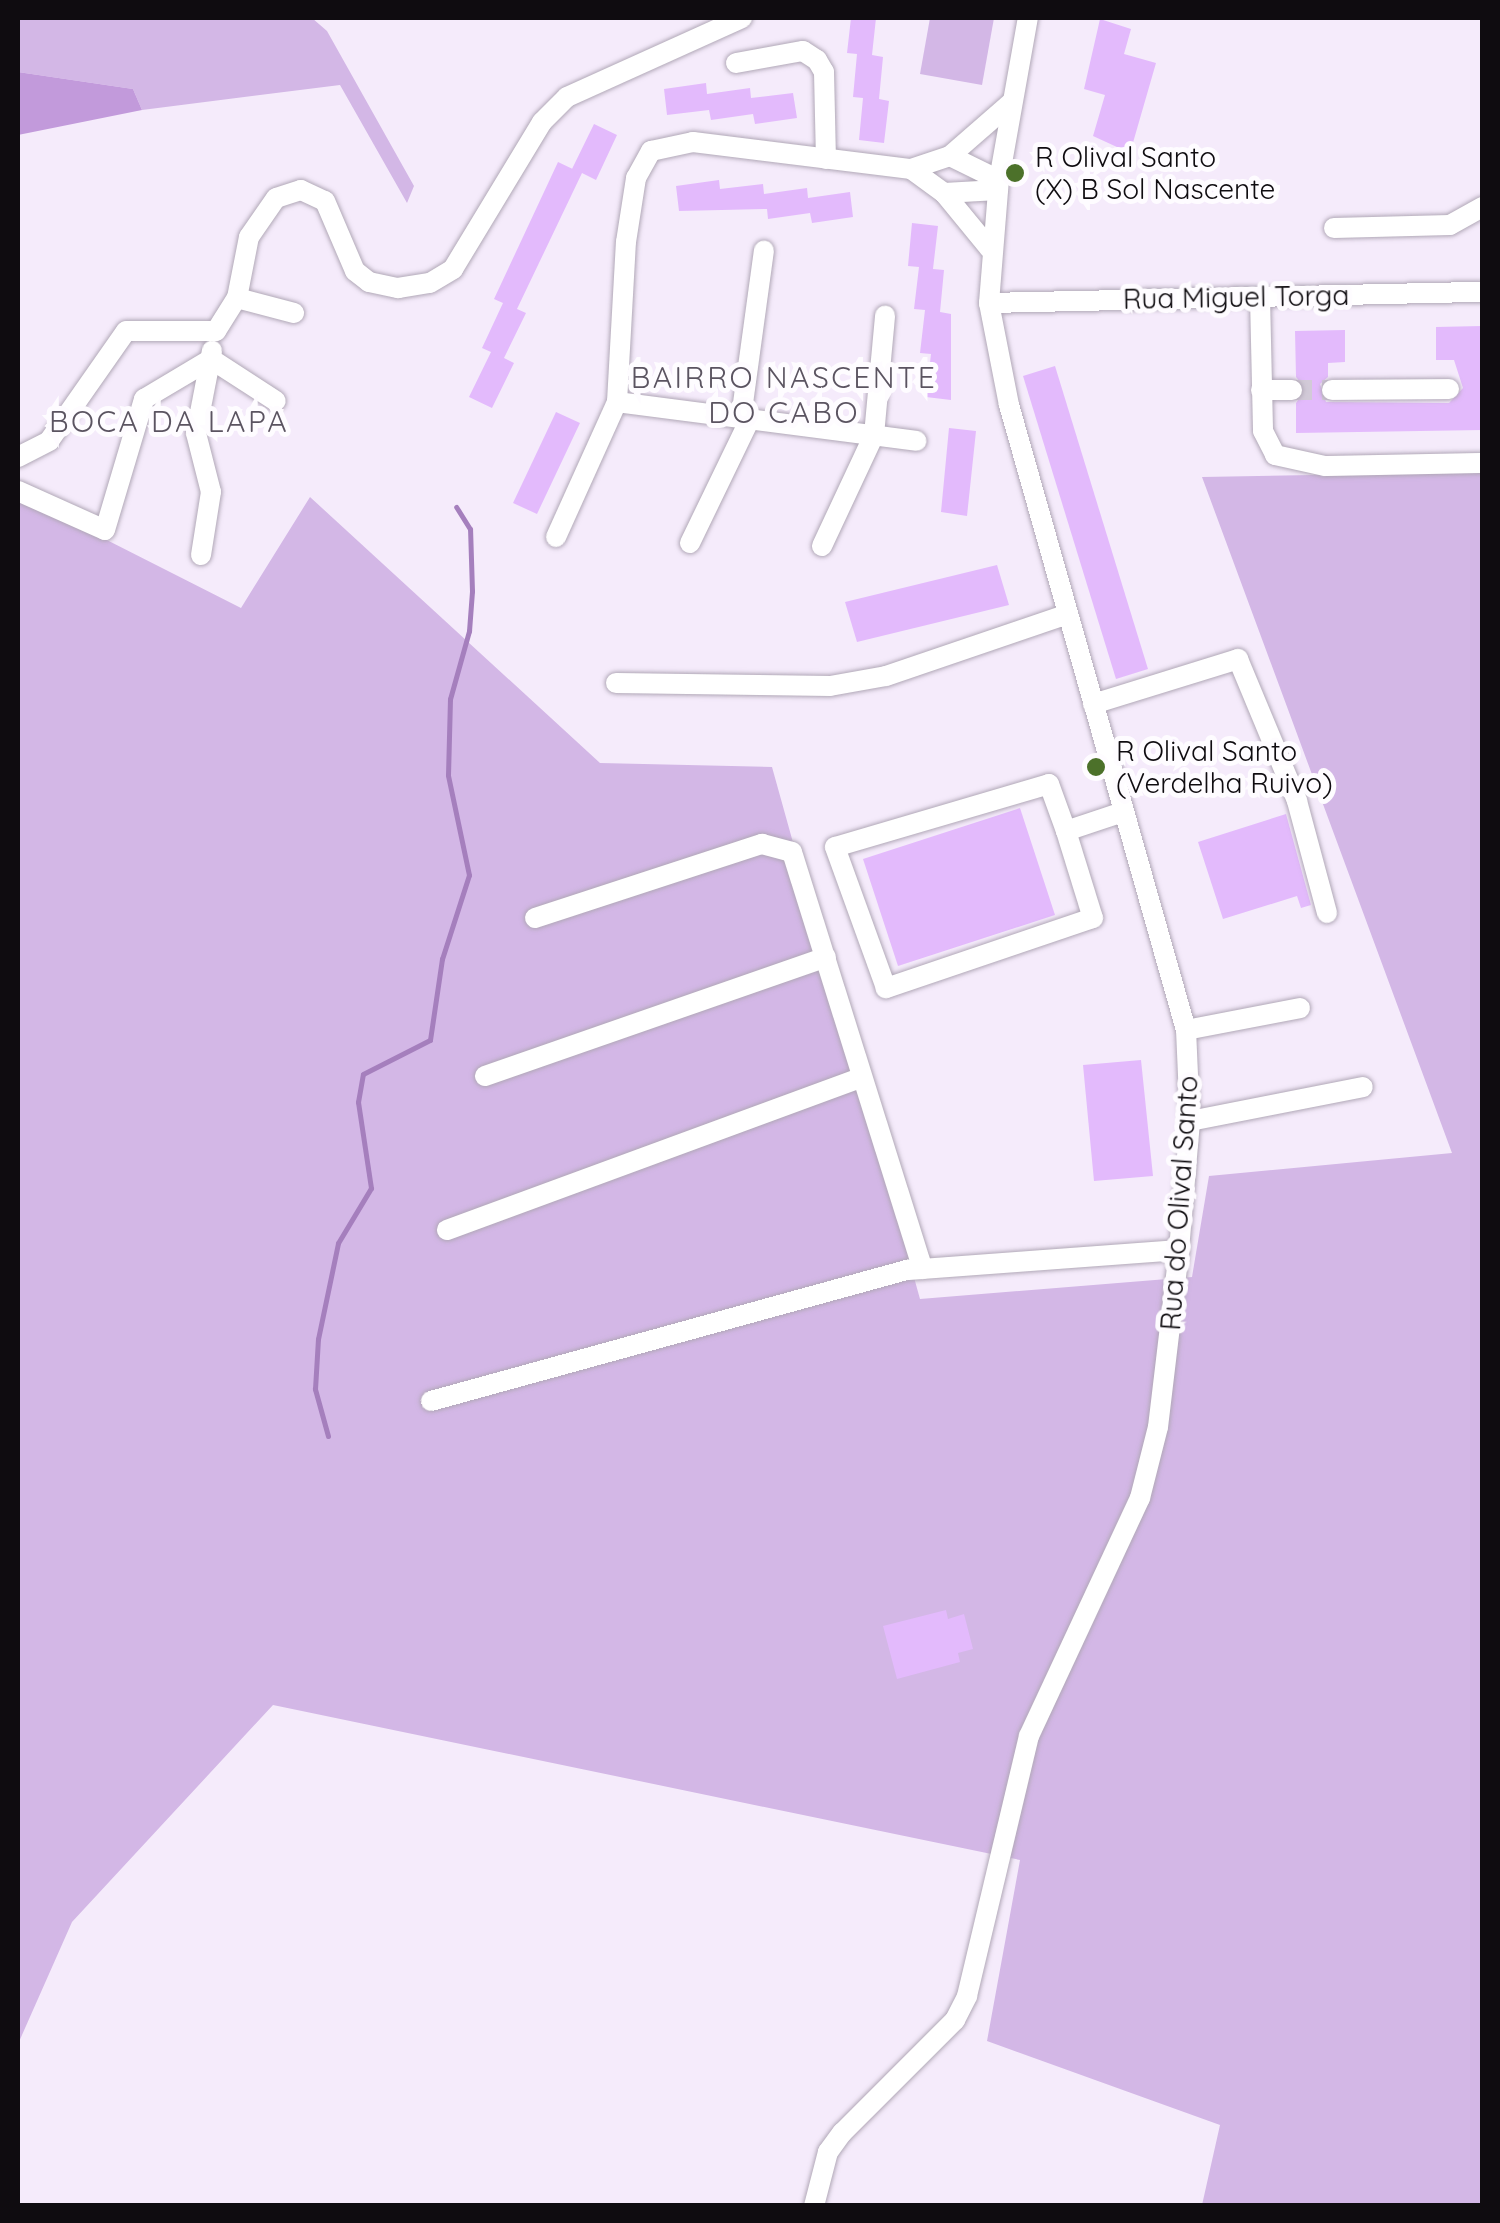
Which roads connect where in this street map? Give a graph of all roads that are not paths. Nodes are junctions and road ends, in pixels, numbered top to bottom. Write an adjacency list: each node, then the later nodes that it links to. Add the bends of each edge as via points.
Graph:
1 (742, 18): 16 (street, via 567,97 542,122 453,269 438,280 398,288 368,282 356,271 324,201 301,190 271,202 249,236)
2 (1028, 18): 4 (street, Rua do Olival Santo)
3 (736, 63): 6 (street, via 803,51 817,60 824,72)
4 (1012, 102): 5 (street); 8 (street, Rua do Olival Santo)
5 (950, 156): 7 (street); 8 (street)
6 (826, 159): 7 (street); 27 (street, via 694,142 651,150 636,178 626,242)
7 (911, 169): 9 (street)
8 (999, 185): 9 (street); 12 (street, Rua do Olival Santo)
9 (944, 193): 12 (street)
10 (1482, 207): 11 (street, via 1450,225)
11 (1334, 228)
12 (990, 248): 17 (street, Rua do Olival Santo)
13 (764, 251): 28 (street)
14 (1482, 292): 15 (street, Rua Miguel Torga)
15 (1260, 297): 17 (street, Rua Miguel Torga); 23 (street)
16 (237, 298): 18 (street); 20 (street)
17 (989, 303): 38 (street, Rua do Olival Santo, via 1009,405)
18 (294, 313)
19 (886, 316): 29 (street)
20 (216, 332): 21 (street); 31 (street, via 126,332 49,440)
21 (211, 359): 26 (street); 33 (street, via 144,398 105,530); 37 (street, via 196,433 211,492)
22 (1449, 389): 25 (street)
23 (1262, 390): 24 (street); 32 (street, via 1266,444 1285,461)
24 (1292, 390)
25 (1332, 390)
26 (276, 401)
27 (618, 402): 28 (street); 34 (street)
28 (746, 419): 29 (street); 35 (street)
29 (874, 435): 30 (street); 36 (street)
30 (916, 441)
31 (18, 457)
32 (1482, 463)
33 (18, 491)
34 (556, 537)
35 (690, 543)
36 (822, 546)
37 (201, 555)
38 (1068, 614): 39 (street, via 886,676 830,686); 40 (street, Rua do Olival Santo)
39 (616, 683)
40 (1093, 704): 41 (street, Rua do Olival Santo); 43 (street, via 1238,659 1297,801)
41 (1123, 812): 42 (street); 47 (street, Rua do Olival Santo)
42 (1066, 831): 42 (street, via 1049,784 835,847 886,988 1093,918)
43 (1327, 913)
44 (535, 918): 45 (street, via 779,844 800,869)
45 (826, 957): 48 (street); 49 (street)
46 (1300, 1008): 47 (street)
47 (1186, 1030): 51 (street, Rua do Olival Santo)
48 (485, 1076)
49 (862, 1077): 52 (street); 54 (street)
50 (1362, 1087): 51 (street)
51 (1190, 1121): 53 (street, Rua do Olival Santo)
52 (447, 1230)
53 (1179, 1250): 54 (street); 56 (street, Rua do Olival Santo, via 1158,1428 1140,1498 1029,1736 971,1984 954,2020 828,2152)
54 (923, 1269): 55 (street)
55 (431, 1402)
56 (814, 2206)

